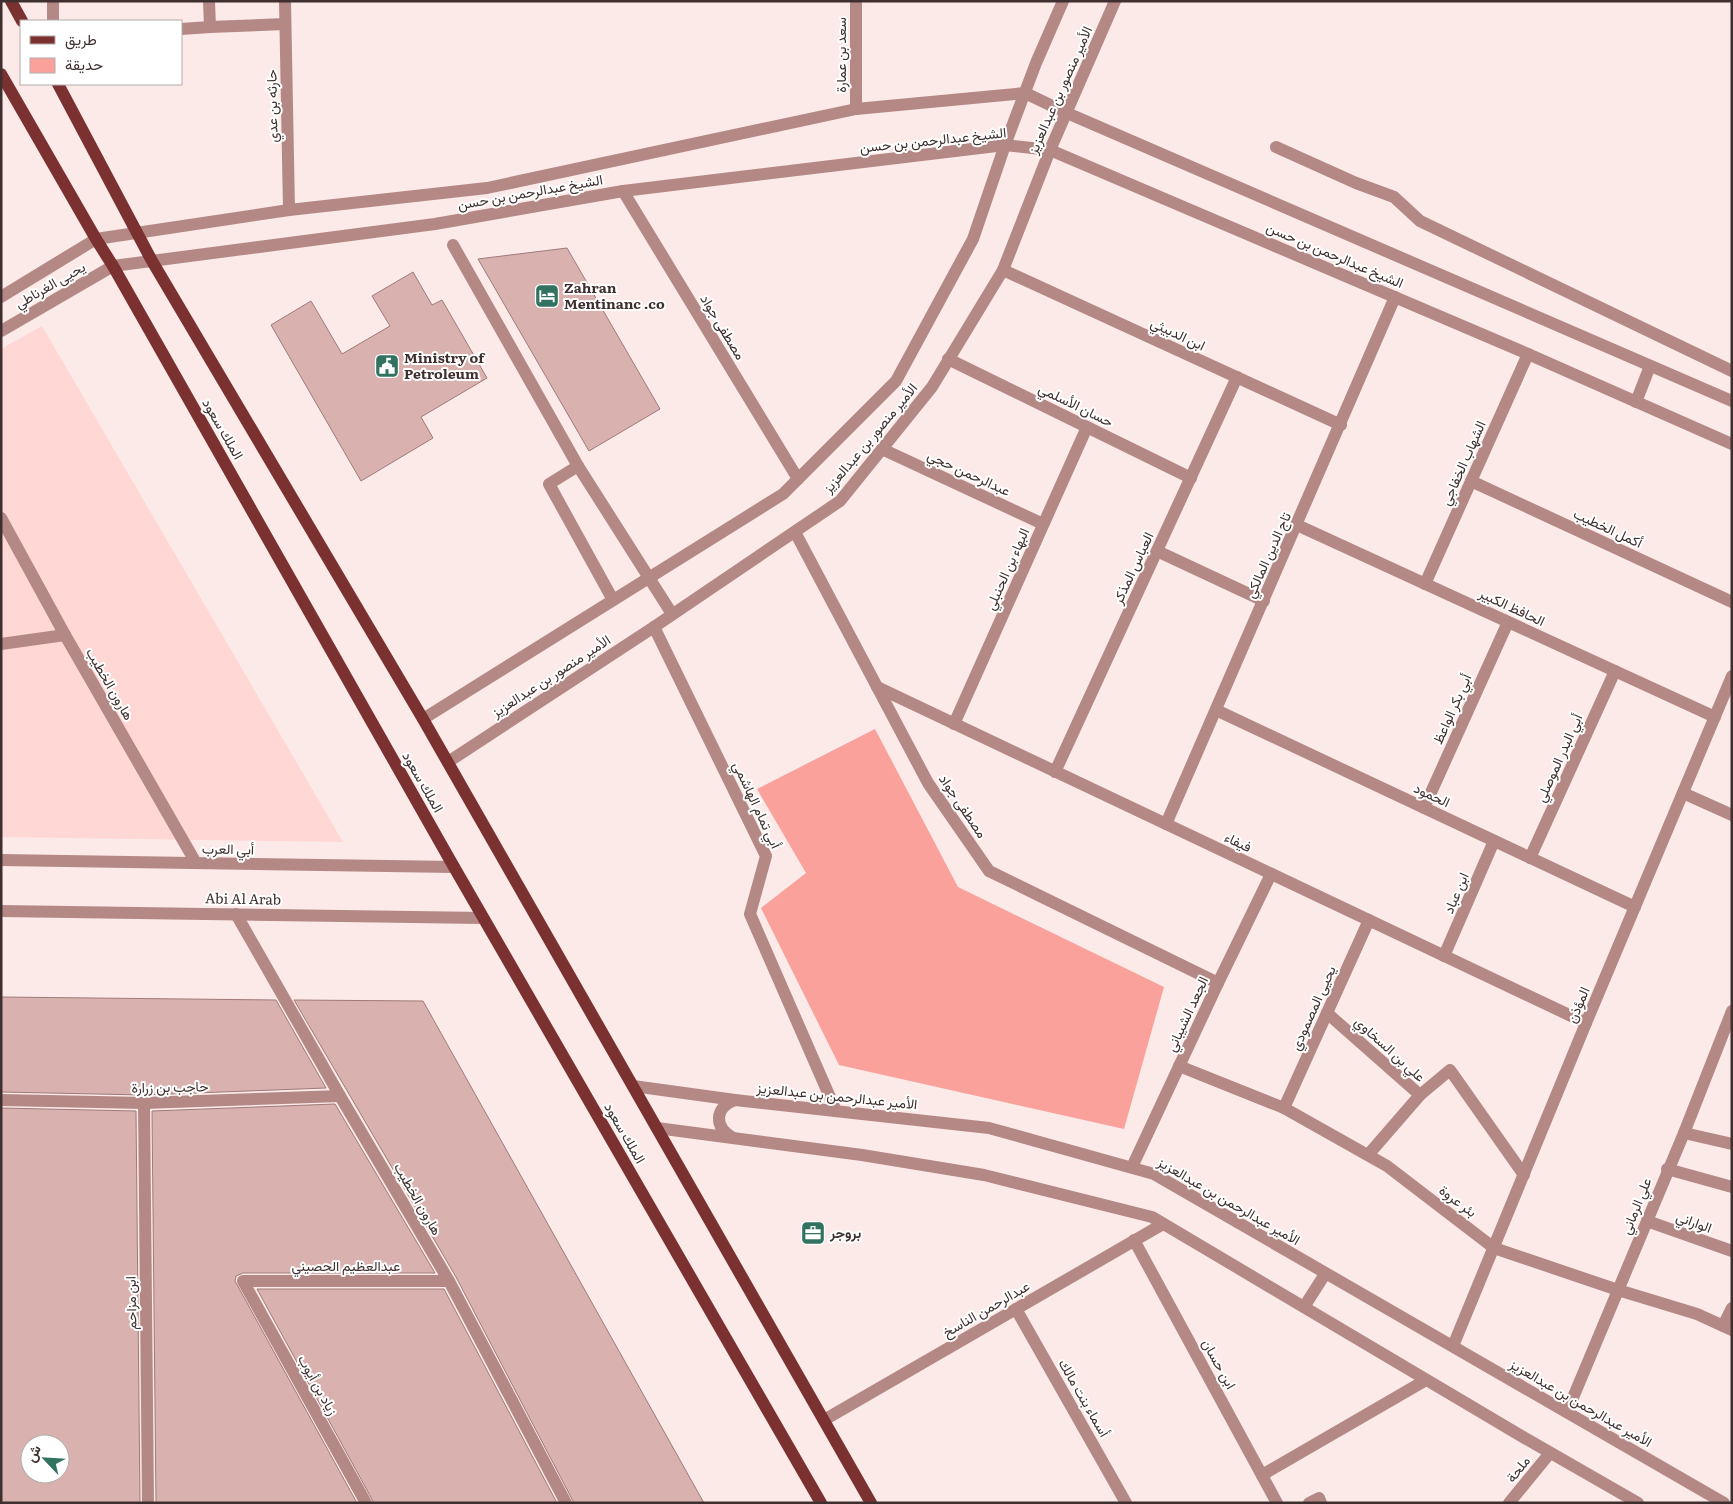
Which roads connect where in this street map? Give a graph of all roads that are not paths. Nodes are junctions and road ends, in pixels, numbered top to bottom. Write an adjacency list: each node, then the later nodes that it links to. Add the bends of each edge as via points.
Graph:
1 (11, 1): 8 (main road)
2 (53, 1): 9 (street)
3 (209, 1): 11 (street)
4 (285, 1): 10 (street, حارثه بن عدي)
5 (856, 1): 16 (street, سعد بن عمارة)
6 (1063, 1): 15 (street, الأمير منصور بن عبدالعزيز)
7 (1115, 1): 17 (street, الأمير منصور بن عبدالعزيز)
8 (21, 20)
9 (53, 20)
10 (285, 24): 11 (street); 22 (street, حارثه بن عدي)
11 (210, 27): 12 (street)
12 (182, 29)
13 (1, 74): 24 (main road, الملك سعود)
14 (59, 85): 23 (main road, الملك سعود)
15 (1025, 93): 16 (street, الشيخ عبدالرحمن بن حسن); 17 (street, الشيخ عبدالرحمن بن حسن); 18 (street, الأمير منصور بن عبدالعزيز)
16 (856, 109): 22 (street, الشيخ عبدالرحمن بن حسن, via 486,188)
17 (1067, 113): 20 (street, الأمير منصور بن عبدالعزيز); 34 (street, الشيخ عبدالرحمن بن حسن)
18 (1005, 145): 20 (street, الشيخ عبدالرحمن بن حسن); 21 (street, الشيخ عبدالرحمن بن حسن); 45 (street, الأمير منصور بن عبدالعزيز, via 973,239 896,381)
19 (1276, 147): 35 (street, via 1394,197 1420,221)
20 (1050, 150): 28 (street, الأمير منصور بن عبدالعزيز); 30 (street, الشيخ عبدالرحمن بن حسن)
21 (623, 191): 26 (street, الشيخ عبدالرحمن بن حسن, via 435,224); 45 (street, مصطفى جواد)
22 (289, 210): 23 (street, الشيخ عبدالرحمن بن حسن)
23 (137, 233): 24 (street, الشيخ عبدالرحمن بن حسن); 26 (main road, الملك سعود)
24 (96, 239): 27 (main road, الملك سعود); 29 (street, يحيى الغرناطي)
25 (453, 245): 43 (street)
26 (152, 261): 27 (street, الشيخ عبدالرحمن بن حسن); 67 (main road, الملك سعود)
27 (113, 266): 31 (street, يحيى الغرناطي); 79 (main road, الملك سعود)
28 (1003, 270): 33 (street, الأمير منصور بن عبدالعزيز); 36 (street, ابن الدبيثي)
29 (1, 297)
30 (1396, 298): 32 (street, الشيخ عبدالرحمن بن حسن); 39 (street, تاج الدين المالكي)
31 (1, 331)
32 (1528, 354): 38 (street, الشيخ عبدالرحمن بن حسن); 46 (street, الشهاب الخفاجي)
33 (948, 359): 40 (street, حسان الأسلمي); 42 (street, الأمير منصور بن عبدالعزيز, via 932,387)
34 (1650, 366): 37 (street, الشيخ عبدالرحمن بن حسن); 38 (street)
35 (1732, 371)
36 (1237, 377): 39 (street, ابن الدبيثي); 44 (street, العباس المذكر)
37 (1730, 397)
38 (1636, 402): 41 (street, الشيخ عبدالرحمن بن حسن)
39 (1341, 425): 49 (street, تاج الدين المالكي)
40 (1086, 427): 44 (street, حسان الأسلمي); 48 (street, البهاء بن الحنبلي)
41 (1732, 444)
42 (882, 449): 48 (street, عبدالرحمن حجي); 50 (street, الأمير منصور بن عبدالعزيز, via 840,501)
43 (578, 466): 52 (street); 54 (street, via 550,484)
44 (1191, 478): 51 (street, العباس المذكر)
45 (798, 479): 52 (street, الأمير منصور بن عبدالعزيز, via 784,494)
46 (1471, 481): 53 (street, الشهاب الخفاجي); 56 (street, أكمل الخطيب)
47 (1, 518): 60 (street, هارون الخطيب)
48 (1043, 524): 68 (street, البهاء بن الحنبلي)
49 (1297, 525): 53 (street, الحافظ الكبير); 55 (street, تاج الدين المالكي)
50 (795, 532): 57 (street, الأمير منصور بن عبدالعزيز); 64 (street, مصطفى جواد)
51 (1157, 551): 55 (street); 70 (street, العباس المذكر)
52 (650, 577): 54 (street, الأمير منصور بن عبدالعزيز); 57 (street)
53 (1424, 584): 58 (street, الحافظ الكبير)
54 (613, 600): 67 (street, الأمير منصور بن عبدالعزيز)
55 (1264, 601): 65 (street, تاج الدين المالكي)
56 (1732, 602)
57 (672, 614): 59 (street, الأمير منصور بن عبدالعزيز)
58 (1508, 622): 62 (street, الحافظ الكبير); 72 (street, أبي بكر الواعظ)
59 (654, 627): 69 (street, الأمير منصور بن عبدالعزيز); 99 (street, أبي تمام الهاشمي, via 766,856 750,914)
60 (64, 635): 61 (street); 78 (street, هارون الخطيب)
61 (1, 644)
62 (1615, 671): 66 (street, الحافظ الكبير); 76 (street, أبي البدر الموصلي)
63 (1732, 676): 66 (street, المؤذن)
64 (877, 687): 68 (street, فيفاء); 87 (street, مصطفى جواد, via 928,783 989,870)
65 (1216, 710): 72 (street, الحمود); 74 (street, تاج الدين المالكي)
66 (1715, 717): 71 (street, المؤذن)
67 (423, 719): 69 (main road, الملك سعود)
68 (954, 724): 70 (street, فيفاء)
69 (448, 762): 92 (main road, الملك سعود)
70 (1056, 772): 74 (street, فيفاء)
71 (1683, 793): 73 (street); 81 (street, المؤذن)
72 (1424, 808): 75 (street, الحمود)
73 (1732, 815)
74 (1166, 824): 80 (street, فيفاء)
75 (1494, 841): 76 (street, الحمود); 86 (street, ابن عباد)
76 (1530, 858): 81 (street, الحمود)
77 (1, 860): 78 (street, أبي العرب)
78 (196, 863): 79 (street, أبي العرب)
79 (454, 867): 84 (main road, الملك سعود)
80 (1271, 874): 85 (street, فيفاء); 87 (street, الجعد الشيباني)
81 (1635, 907): 90 (street, المؤذن)
82 (1, 911): 83 (street, Abi Al Arab)
83 (236, 914): 84 (street, Abi Al Arab); 94 (street, هارون الخطيب)
84 (483, 918): 132 (main road, الملك سعود)
85 (1369, 920): 86 (street, فيفاء); 89 (street, يحيى المصمودي)
86 (1444, 956): 90 (street, فيفاء)
87 (1218, 982): 91 (street, الجعد الشيباني)
88 (1732, 1011): 101 (street, علي الرماني)
89 (1327, 1012): 93 (street, علي بن السخاوي); 98 (street, يحيى المصمودي)
90 (1586, 1024): 107 (street, المؤذن)
91 (1179, 1066): 98 (street, بئر عروة); 105 (street, الجعد الشيباني)
92 (633, 1086): 96 (street, الأمير عبدالرحمن بن عبدالعزيز); 100 (main road, الملك سعود)
93 (1420, 1095): 104 (street); 107 (street, علي بن السخاوي, via 1450,1070)
94 (340, 1096): 97 (street, حاجب بن زرارة); 116 (street, هارون الخطيب)
95 (1, 1100): 97 (street, حاجب بن زرارة)
96 (735, 1100): 99 (street, الأمير عبدالرحمن بن عبدالعزيز); 102 (street, via 726,1103 719,1115 724,1132)
97 (144, 1103): 129 (street, ابن مزاحم)
98 (1284, 1108): 104 (street, بئر عروة)
99 (836, 1111): 105 (street, الأمير عبدالرحمن بن عبدالعزيز, via 989,1128)
100 (657, 1128): 102 (street); 125 (main road, الملك سعود)
101 (1684, 1133): 103 (street); 106 (street, علي الرماني)
102 (733, 1138): 110 (street, via 862,1155 984,1176 1152,1217)
103 (1732, 1144)
104 (1368, 1155): 112 (street, بئر عروة)
105 (1132, 1167): 114 (street, الأمير عبدالرحمن بن عبدالعزيز, via 1154,1174)
106 (1668, 1169): 108 (street); 109 (street, علي الرماني)
107 (1524, 1175): 112 (street, المؤذن)
108 (1732, 1187)
109 (1647, 1221): 113 (street, الواراني); 117 (street, علي الرماني)
110 (1163, 1224): 111 (street, عبدالرحمن الناسخ); 118 (street)
111 (1134, 1240): 120 (street, عبدالرحمن الناسخ); 127 (street, ابن حسان)
112 (1494, 1248): 117 (street, بئر عروة); 122 (street, المؤذن)
113 (1732, 1251)
114 (1325, 1274): 118 (street); 122 (street, الأمير عبدالرحمن بن عبدالعزيز)
115 (243, 1281): 116 (street, عبدالعظيم الحصيني); 130 (street, زياد بن أيوب)
116 (449, 1282): 131 (street, هارون الخطيب)
117 (1618, 1290): 121 (street, بئر عروة, via 1697,1314); 124 (street, علي الرماني)
118 (1304, 1307): 123 (street)
119 (1732, 1308): 121 (street)
120 (1016, 1309): 125 (street, عبدالرحمن الناسخ); 134 (street, أسماء بنت مالك)
121 (1728, 1328)
122 (1454, 1346): 124 (street, الأمير عبدالرحمن بن عبدالعزيز)
123 (1426, 1380): 126 (street); 127 (street)
124 (1567, 1412): 138 (street, الأمير عبدالرحمن بن عبدالعزيز)
125 (824, 1420): 133 (main road, الملك سعود)
126 (1550, 1453): 136 (street, ملحة); 137 (street)
127 (1262, 1474): 135 (street, ابن حسان)
128 (1732, 1492): 138 (street)
129 (148, 1503)
130 (366, 1503)
131 (566, 1503)
132 (821, 1503)
133 (871, 1503)
134 (1126, 1503)
135 (1277, 1503)
136 (1509, 1503)
137 (1638, 1503)
138 (1725, 1503)

